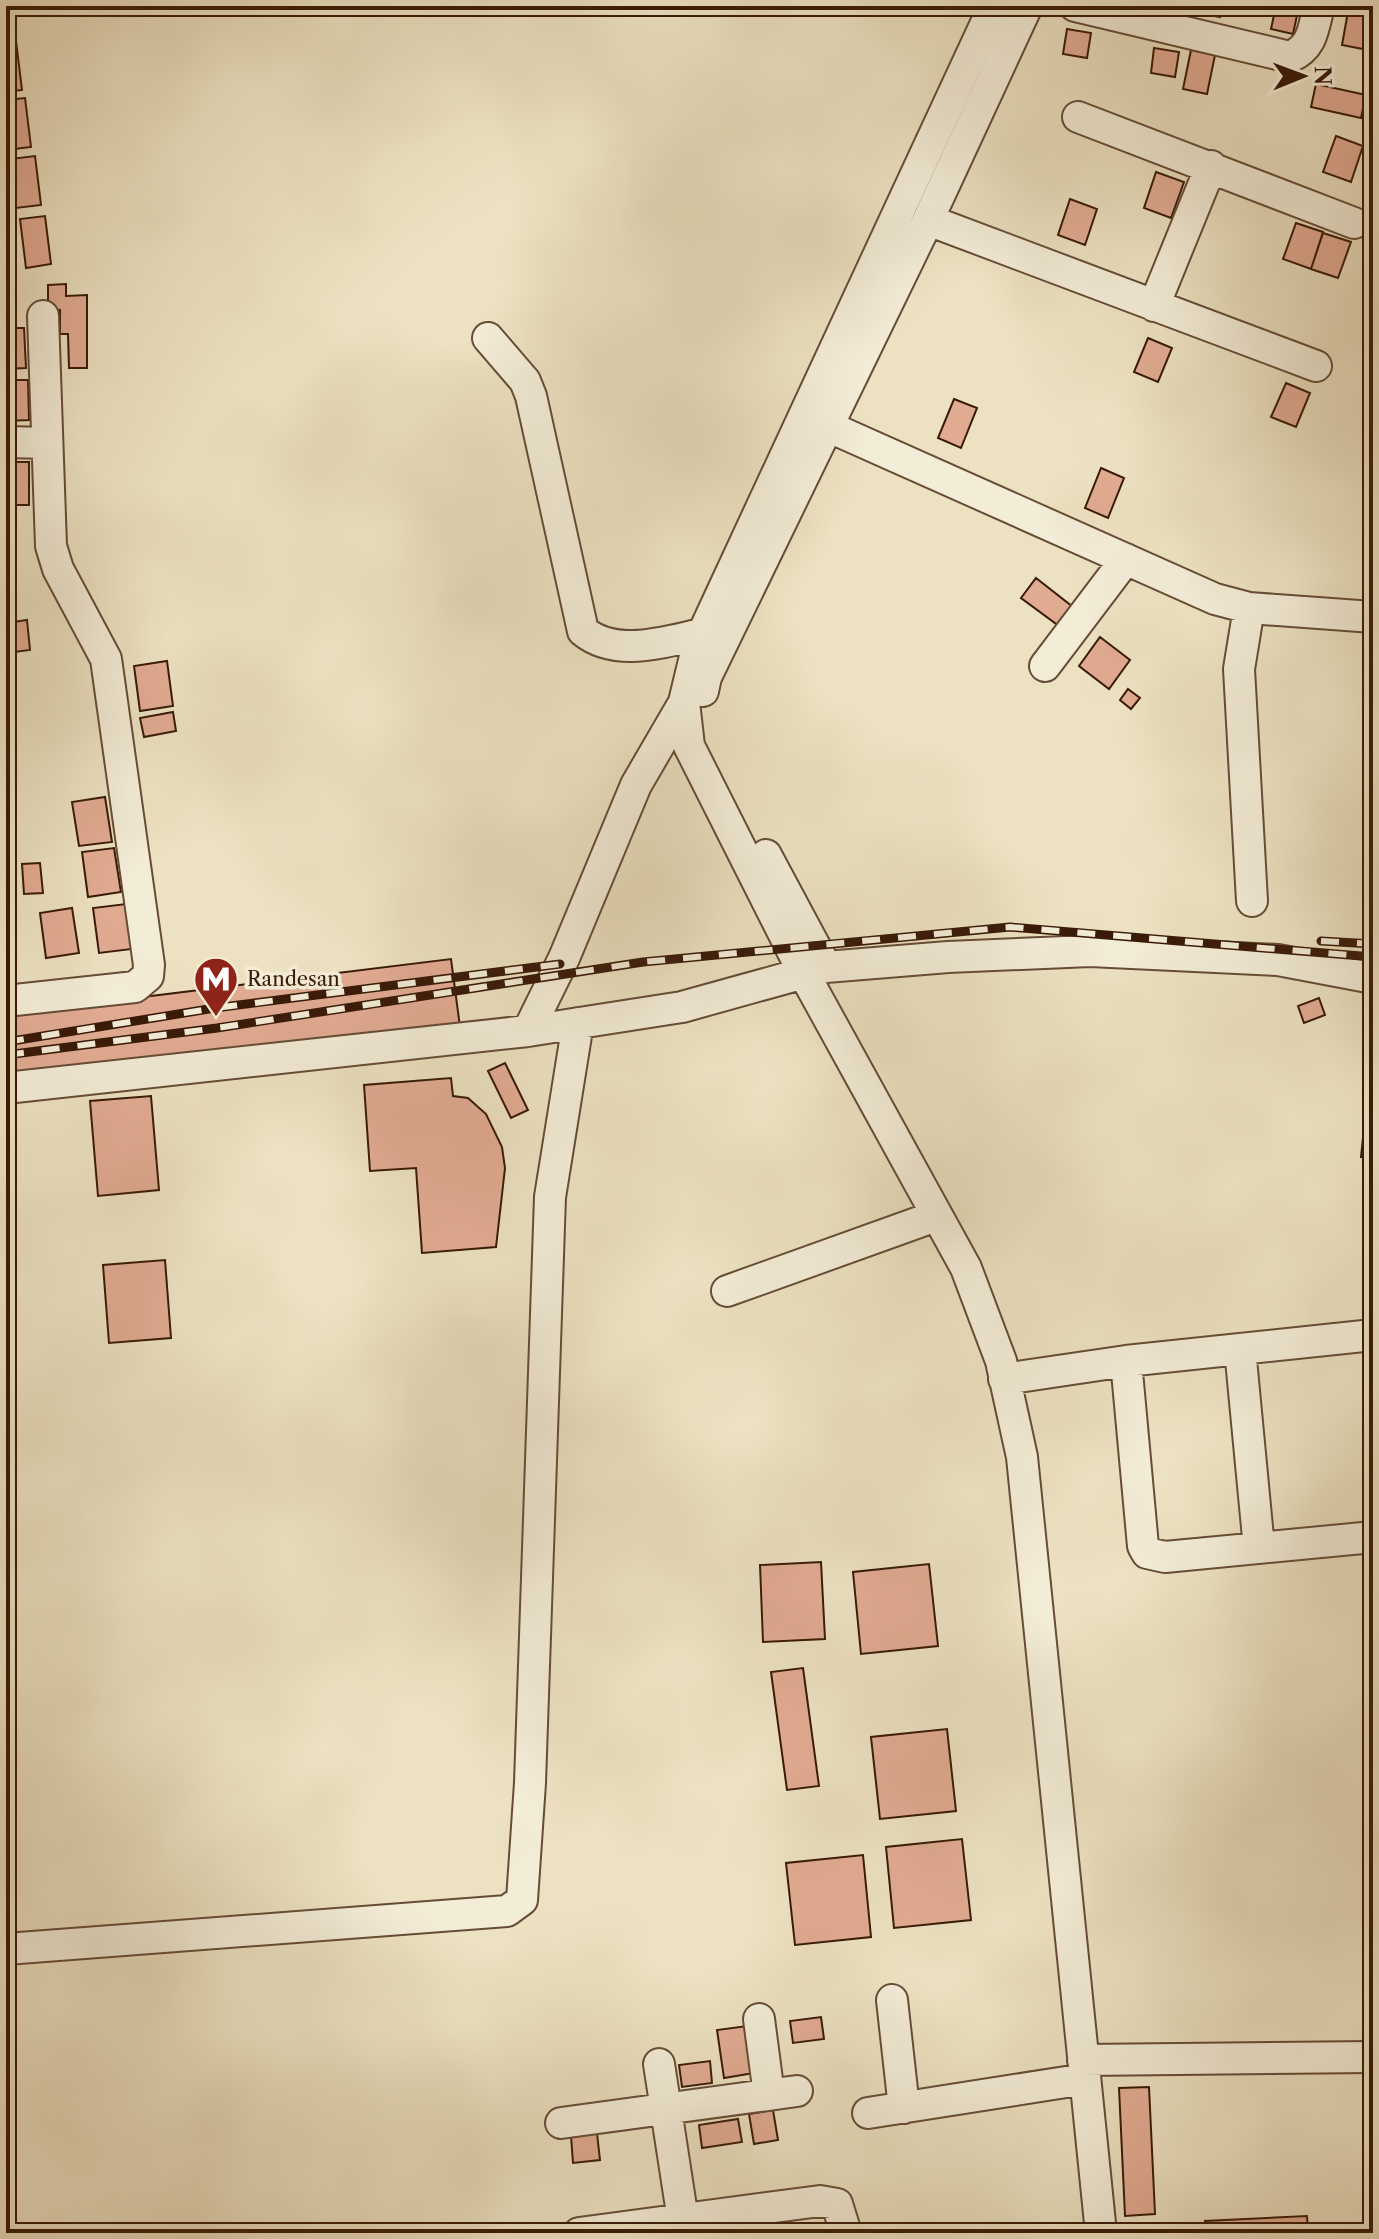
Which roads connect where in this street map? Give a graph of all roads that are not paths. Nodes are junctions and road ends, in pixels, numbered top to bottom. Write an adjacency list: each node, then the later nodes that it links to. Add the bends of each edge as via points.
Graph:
1 (994, 6): 19 (street)
2 (1027, 6): 7 (street)
3 (1075, 6): 4 (street, via 1290,57 1311,39)
4 (1319, 6)
5 (1078, 117): 6 (street)
6 (1211, 166): 8 (street); 9 (street)
7 (928, 220): 9 (street); 13 (street)
8 (1354, 223)
9 (1154, 306): 12 (street)
10 (43, 316): 15 (street)
11 (488, 338): 19 (street, via 520,374 531,396 583,631 594,640 626,646)
12 (1316, 366)
13 (827, 426): 16 (street); 21 (street)
14 (6, 442): 15 (street)
15 (47, 443): 26 (street, via 51,546 58,569 98,640 113,691 148,976 135,987)
16 (1126, 559): 17 (street, via 1187,588); 20 (street)
17 (1249, 608): 18 (street); 23 (street, via 1239,669)
18 (1373, 617)
19 (702, 634): 22 (street)
20 (1045, 666)
21 (706, 677): 22 (street); 24 (street, via 705,741)
22 (684, 702): 24 (street, via 689,746); 28 (street, via 636,785)
23 (1252, 901)
24 (814, 970): 25 (street, via 1090,951 1278,960); 27 (street, via 735,995); 30 (street)
25 (1373, 978)
26 (6, 1001)
27 (578, 1023): 28 (street); 38 (street, via 550,1197 522,1900 507,1911)
28 (528, 1031): 29 (street)
29 (6, 1088)
30 (936, 1216): 31 (street); 35 (street, via 966,1268)
31 (727, 1291)
32 (1373, 1335): 33 (street)
33 (1240, 1349): 34 (street); 37 (street)
34 (1126, 1361): 35 (street); 37 (street, via 1147,1553 1165,1557)
35 (1004, 1379): 43 (street, via 1022,1457)
36 (1373, 1537): 37 (street)
37 (1259, 1548)
38 (6, 1949)
39 (892, 2000): 45 (street)
40 (759, 2019): 44 (street, via 783,2093)
41 (1373, 2057): 43 (street)
42 (659, 2064): 44 (street)
43 (1084, 2069): 45 (street); 52 (street)
44 (666, 2108): 47 (street); 48 (street)
45 (904, 2108): 46 (street)
46 (868, 2113)
47 (561, 2123)
48 (683, 2220): 49 (street); 50 (street)
49 (735, 2222): 51 (street, via 831,2201 841,2209)
50 (579, 2233)
51 (846, 2233)
52 (1101, 2233)

